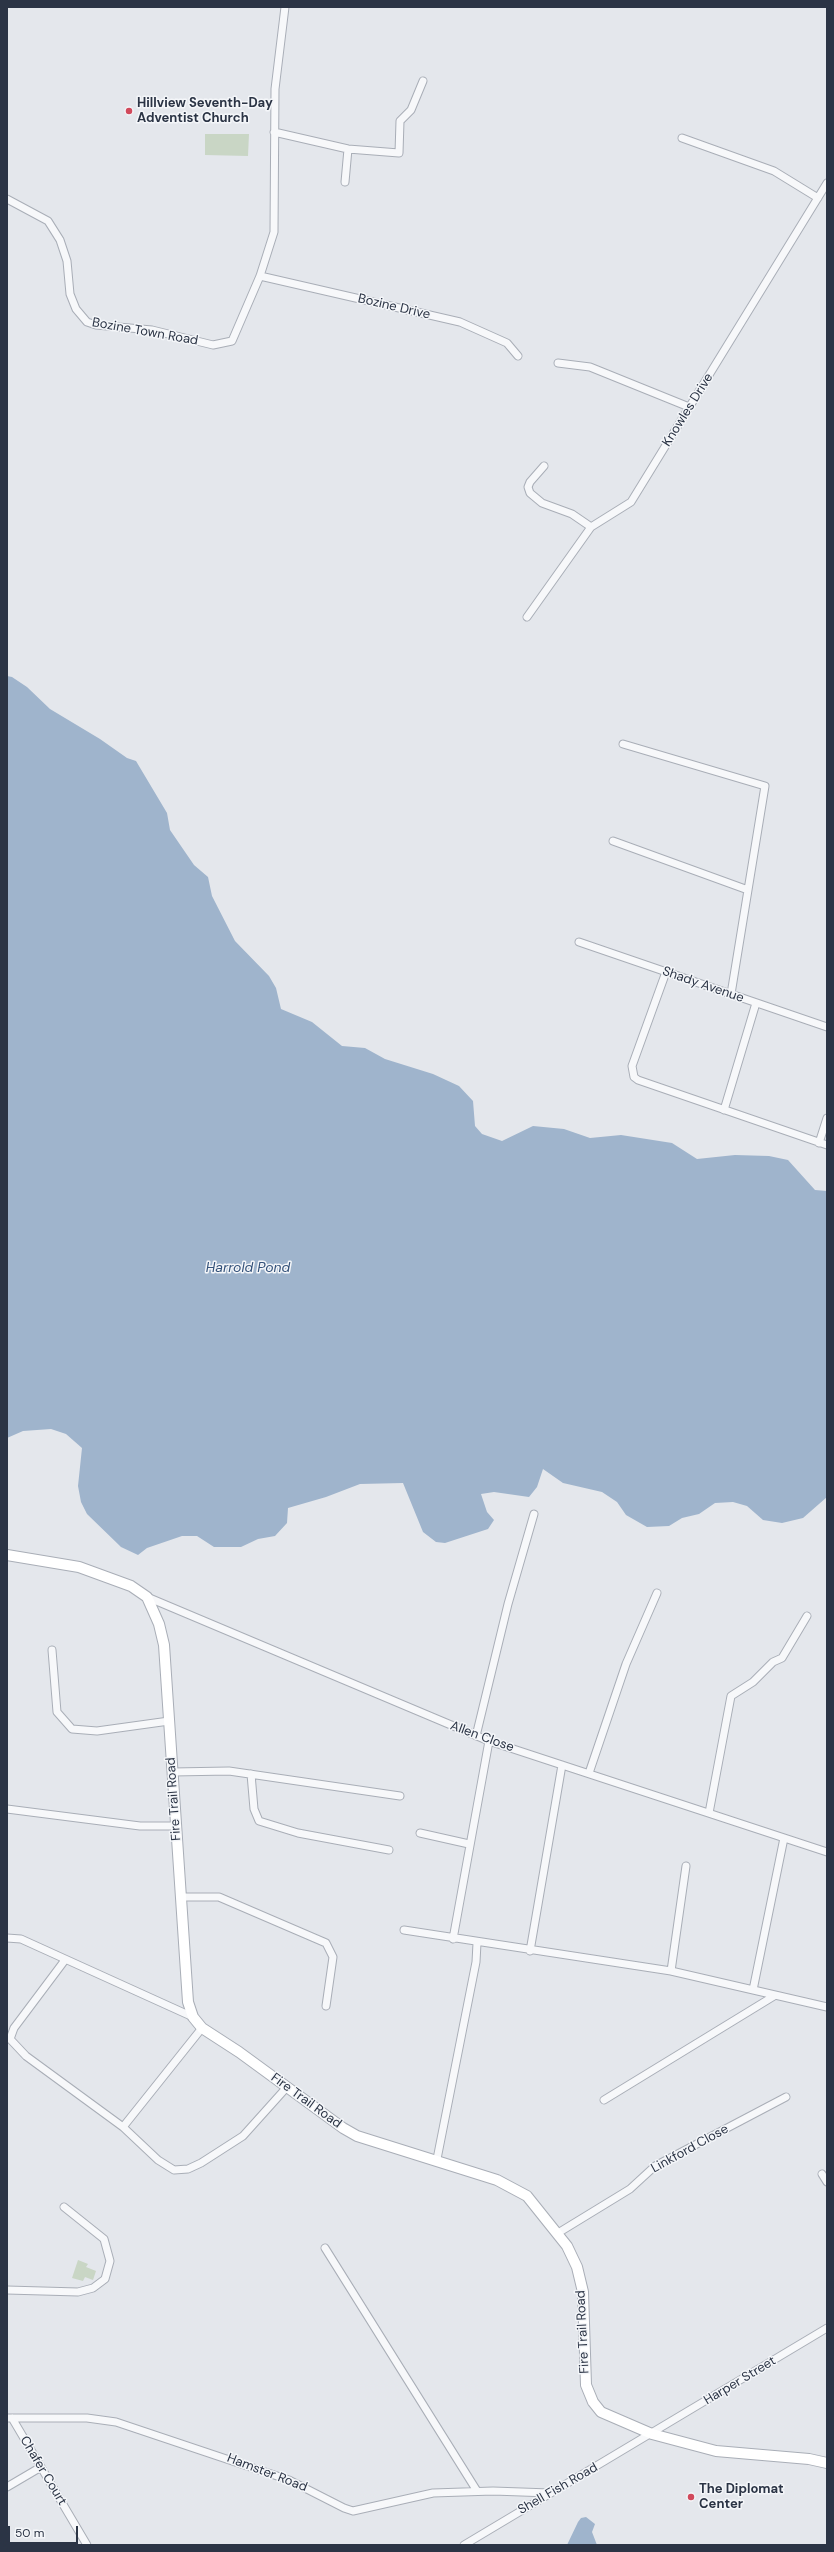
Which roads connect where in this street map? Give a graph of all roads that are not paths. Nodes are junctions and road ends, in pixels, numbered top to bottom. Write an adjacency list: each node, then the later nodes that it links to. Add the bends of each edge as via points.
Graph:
1 (286, 7): 3 (street, Bozine Town Road, via 276,72)
2 (423, 81): 5 (street, via 411,110 400,121 399,152)
3 (274, 132): 5 (street); 10 (street, Bozine Town Road, via 275,226)
4 (682, 138): 8 (street, via 774,171)
5 (348, 149): 6 (street)
6 (345, 182)
7 (827, 183): 8 (street, Knowles Drive)
8 (818, 198): 13 (street, Knowles Drive)
9 (7, 199): 10 (street, Bozine Town Road, via 48,221 60,240 68,261 73,300 82,319 91,324 152,330 213,345 226,344 236,335)
10 (260, 276): 11 (street, Bozine Drive, via 460,322 507,343)
11 (518, 356)
12 (558, 363): 13 (street, via 590,366)
13 (689, 407): 15 (street, Knowles Drive, via 631,502)
14 (544, 466): 15 (street, via 530,482 530,493 542,503 572,514)
15 (591, 527): 16 (street, Knowles Drive)
16 (527, 618)
17 (623, 744): 19 (street, via 765,786)
18 (613, 841): 19 (street)
19 (748, 890): 22 (street)
20 (579, 942): 21 (street, Shady Avenue)
21 (666, 972): 22 (street, Shady Avenue); 25 (street, via 632,1066 634,1077)
22 (731, 994): 23 (street, Shady Avenue)
23 (756, 1003): 24 (street, Shady Avenue); 25 (street)
24 (827, 1027)
25 (724, 1110): 27 (street)
26 (827, 1118): 27 (street)
27 (819, 1143): 28 (street)
28 (827, 1145)
29 (534, 1514): 36 (street, via 508,1604)
30 (7, 1555): 32 (street, via 78,1567 131,1586)
31 (657, 1592): 40 (street, via 626,1664)
32 (147, 1597): 35 (street, Fire Trail Road, via 159,1624 164,1645); 36 (street, Allen Close)
33 (807, 1616): 44 (street, via 782,1658 773,1662 753,1682 731,1696)
34 (52, 1650): 35 (street, via 57,1712 72,1729 97,1730)
35 (169, 1721): 39 (street, Fire Trail Road)
36 (476, 1736): 37 (street, Allen Close)
37 (489, 1741): 38 (street, Allen Close); 48 (street)
38 (562, 1765): 40 (street, Allen Close); 57 (street)
39 (172, 1772): 41 (street, via 229,1771); 45 (street, Fire Trail Road)
40 (588, 1773): 44 (street, Allen Close)
41 (251, 1774): 42 (street); 49 (street, via 254,1809 259,1820 298,1833)
42 (400, 1796)
43 (7, 1809): 45 (street, via 140,1826)
44 (709, 1813): 47 (street, Allen Close)
45 (176, 1826): 52 (street, Fire Trail Road)
46 (420, 1833): 48 (street)
47 (784, 1838): 50 (street, Allen Close); 60 (street)
48 (469, 1844): 55 (street)
49 (389, 1850)
50 (827, 1852)
51 (686, 1866): 59 (street)
52 (181, 1897): 62 (street, via 218,1897 326,1943 332,1957); 64 (street, Fire Trail Road, via 188,2002)
53 (404, 1930): 55 (street)
54 (7, 1938): 58 (street, via 21,1939)
55 (453, 1939): 56 (street)
56 (477, 1943): 57 (street); 70 (street, via 476,1962)
57 (530, 1951): 59 (street)
58 (66, 1960): 64 (street); 69 (street, via 14,2028 10,2039 26,2056)
59 (671, 1971): 60 (street)
60 (753, 1990): 61 (street)
61 (774, 1996): 63 (street); 68 (street)
62 (326, 2006)
63 (827, 2007)
64 (193, 2017): 65 (street, Fire Trail Road)
65 (202, 2028): 66 (street, Fire Trail Road); 69 (street)
66 (287, 2087): 69 (street, via 243,2136 188,2169 174,2170 158,2160); 70 (street, Fire Trail Road, via 357,2136)
67 (786, 2097): 74 (street, Linkford Close, via 655,2166 630,2188)
68 (604, 2100)
69 (123, 2127)
70 (437, 2159): 74 (street, Fire Trail Road, via 519,2190)
71 (822, 2174): 72 (street)
72 (827, 2182)
73 (64, 2207): 76 (street, via 104,2239 110,2261 105,2279 93,2288 78,2292)
74 (558, 2233): 79 (street, Fire Trail Road, via 574,2258 581,2285 588,2391 601,2412)
75 (325, 2248): 83 (street)
76 (7, 2290)
77 (827, 2328): 79 (street, Harper Street)
78 (9, 2418): 81 (street, Chafer Court); 83 (street, Hamster Road, via 87,2418 116,2422 289,2480 351,2510 362,2511 433,2493)
79 (652, 2434): 80 (street, Fire Trail Road, via 716,2451 809,2459); 84 (street, Shell Fish Road)
80 (827, 2463)
81 (41, 2466): 82 (street); 85 (street, Chafer Court)
82 (7, 2487)
83 (477, 2491): 84 (street, Hamster Road)
84 (550, 2493): 86 (street, Shell Fish Road)
85 (87, 2545)
86 (464, 2545)

